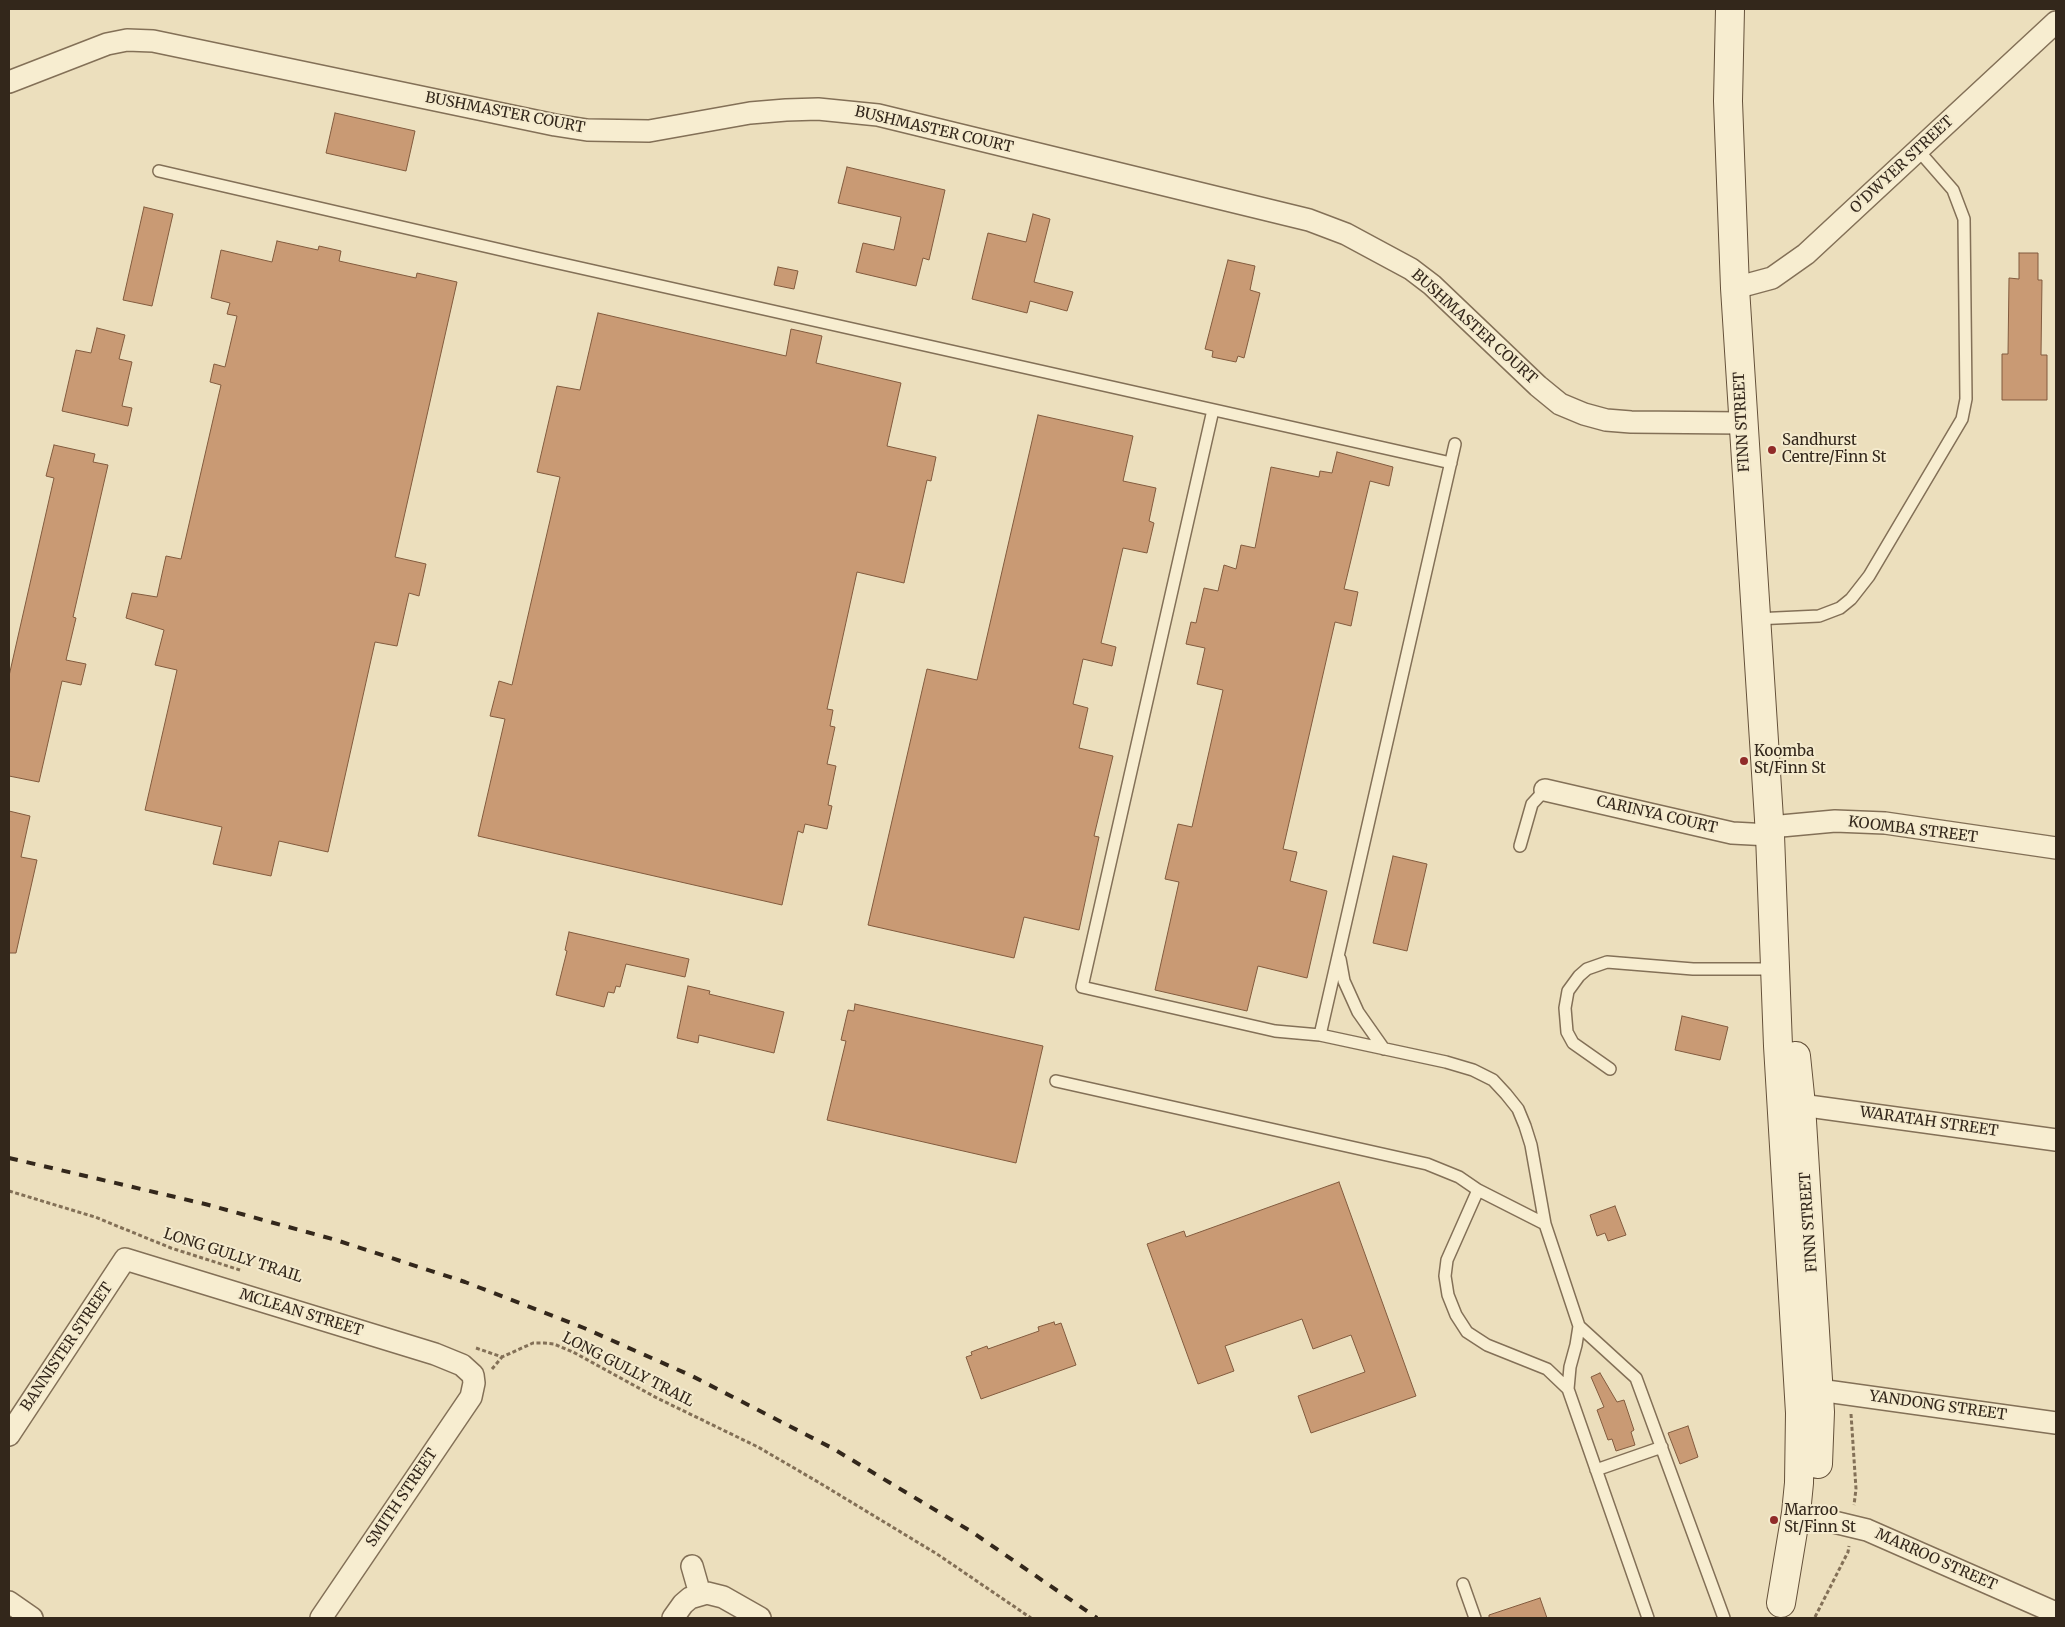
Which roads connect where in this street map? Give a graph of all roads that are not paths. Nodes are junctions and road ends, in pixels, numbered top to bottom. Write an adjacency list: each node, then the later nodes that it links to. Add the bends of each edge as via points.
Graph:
1 (1730, 9): 6 (street, FINN STREET, via 1728,101)
2 (2056, 22): 4 (street, O'DWYER STREET)
3 (9, 82): 8 (street, BUSHMASTER COURT, via 107,44 127,40 153,41 555,126 587,130 649,131 786,110 818,109 878,116 1309,220 1346,234 1411,269 1538,386 1568,407 1606,420)
4 (1918, 150): 6 (street, O'DWYER STREET, via 1796,262 1766,280); 11 (lane, via 1953,190 1964,218 1966,399 1962,419 1869,576 1851,599 1840,608 1819,616)
5 (159, 171): 7 (lane)
6 (1735, 288): 8 (street, FINN STREET)
7 (1213, 410): 10 (lane); 18 (lane, via 1082,987 1275,1031)
8 (1742, 423): 11 (street, FINN STREET)
9 (1455, 444): 10 (lane)
10 (1451, 463): 16 (lane)
11 (1755, 619): 13 (street, FINN STREET)
12 (1545, 790): 13 (street, CARINYA COURT, via 1732,833); 14 (lane, via 1532,804)
13 (1770, 831): 15 (street, KOOMBA STREET, via 1835,821 1877,823); 17 (street, FINN STREET); 22 (street, FINN STREET)
14 (1520, 846)
15 (2056, 848)
16 (1339, 954): 18 (lane); 19 (lane, via 1344,981 1358,1012)
17 (1775, 969): 20 (lane, via 1693,969 1608,962 1587,969 1568,991 1565,1008 1567,1032 1573,1043); 22 (street, FINN STREET)
18 (1320, 1035): 19 (lane)
19 (1384, 1049): 25 (lane, via 1473,1070 1493,1080 1506,1094 1518,1109 1531,1146)
20 (1610, 1069)
21 (1056, 1081): 24 (lane, via 1427,1164 1459,1177)
22 (1792, 1105): 23 (street, WARATAH STREET); 30 (street, FINN STREET)
23 (2056, 1140)
24 (1478, 1190): 25 (lane); 29 (lane, via 1447,1260 1446,1285 1456,1315 1468,1332 1487,1345 1547,1369)
25 (1545, 1224): 27 (lane)
26 (125, 1258): 28 (street, MCLEAN STREET, via 435,1354 462,1365); 32 (street, BANNISTER STREET)
27 (1578, 1326): 29 (lane); 33 (lane, via 1636,1378)
28 (472, 1376): 43 (street, SMITH STREET, via 471,1397)
29 (1568, 1389): 34 (lane)
30 (1809, 1389): 31 (street, YANDONG STREET); 35 (street, FINN STREET, via 1801,1433)
31 (2056, 1423)
32 (9, 1435)
33 (1662, 1447): 34 (lane); 48 (lane)
34 (1596, 1470): 47 (lane)
35 (1805, 1515): 40 (street, FINN STREET); 41 (street, MARROO STREET, via 1867,1530)
36 (692, 1566): 38 (street)
37 (1463, 1584): 46 (lane)
38 (700, 1594): 44 (street, via 683,1604); 45 (street, via 723,1597)
39 (9, 1602): 42 (street)
40 (1778, 1611)
41 (2056, 1613)
42 (32, 1618)
43 (321, 1618)
44 (674, 1618)
45 (760, 1618)
46 (1475, 1618)
47 (1648, 1618)
48 (1724, 1618)

